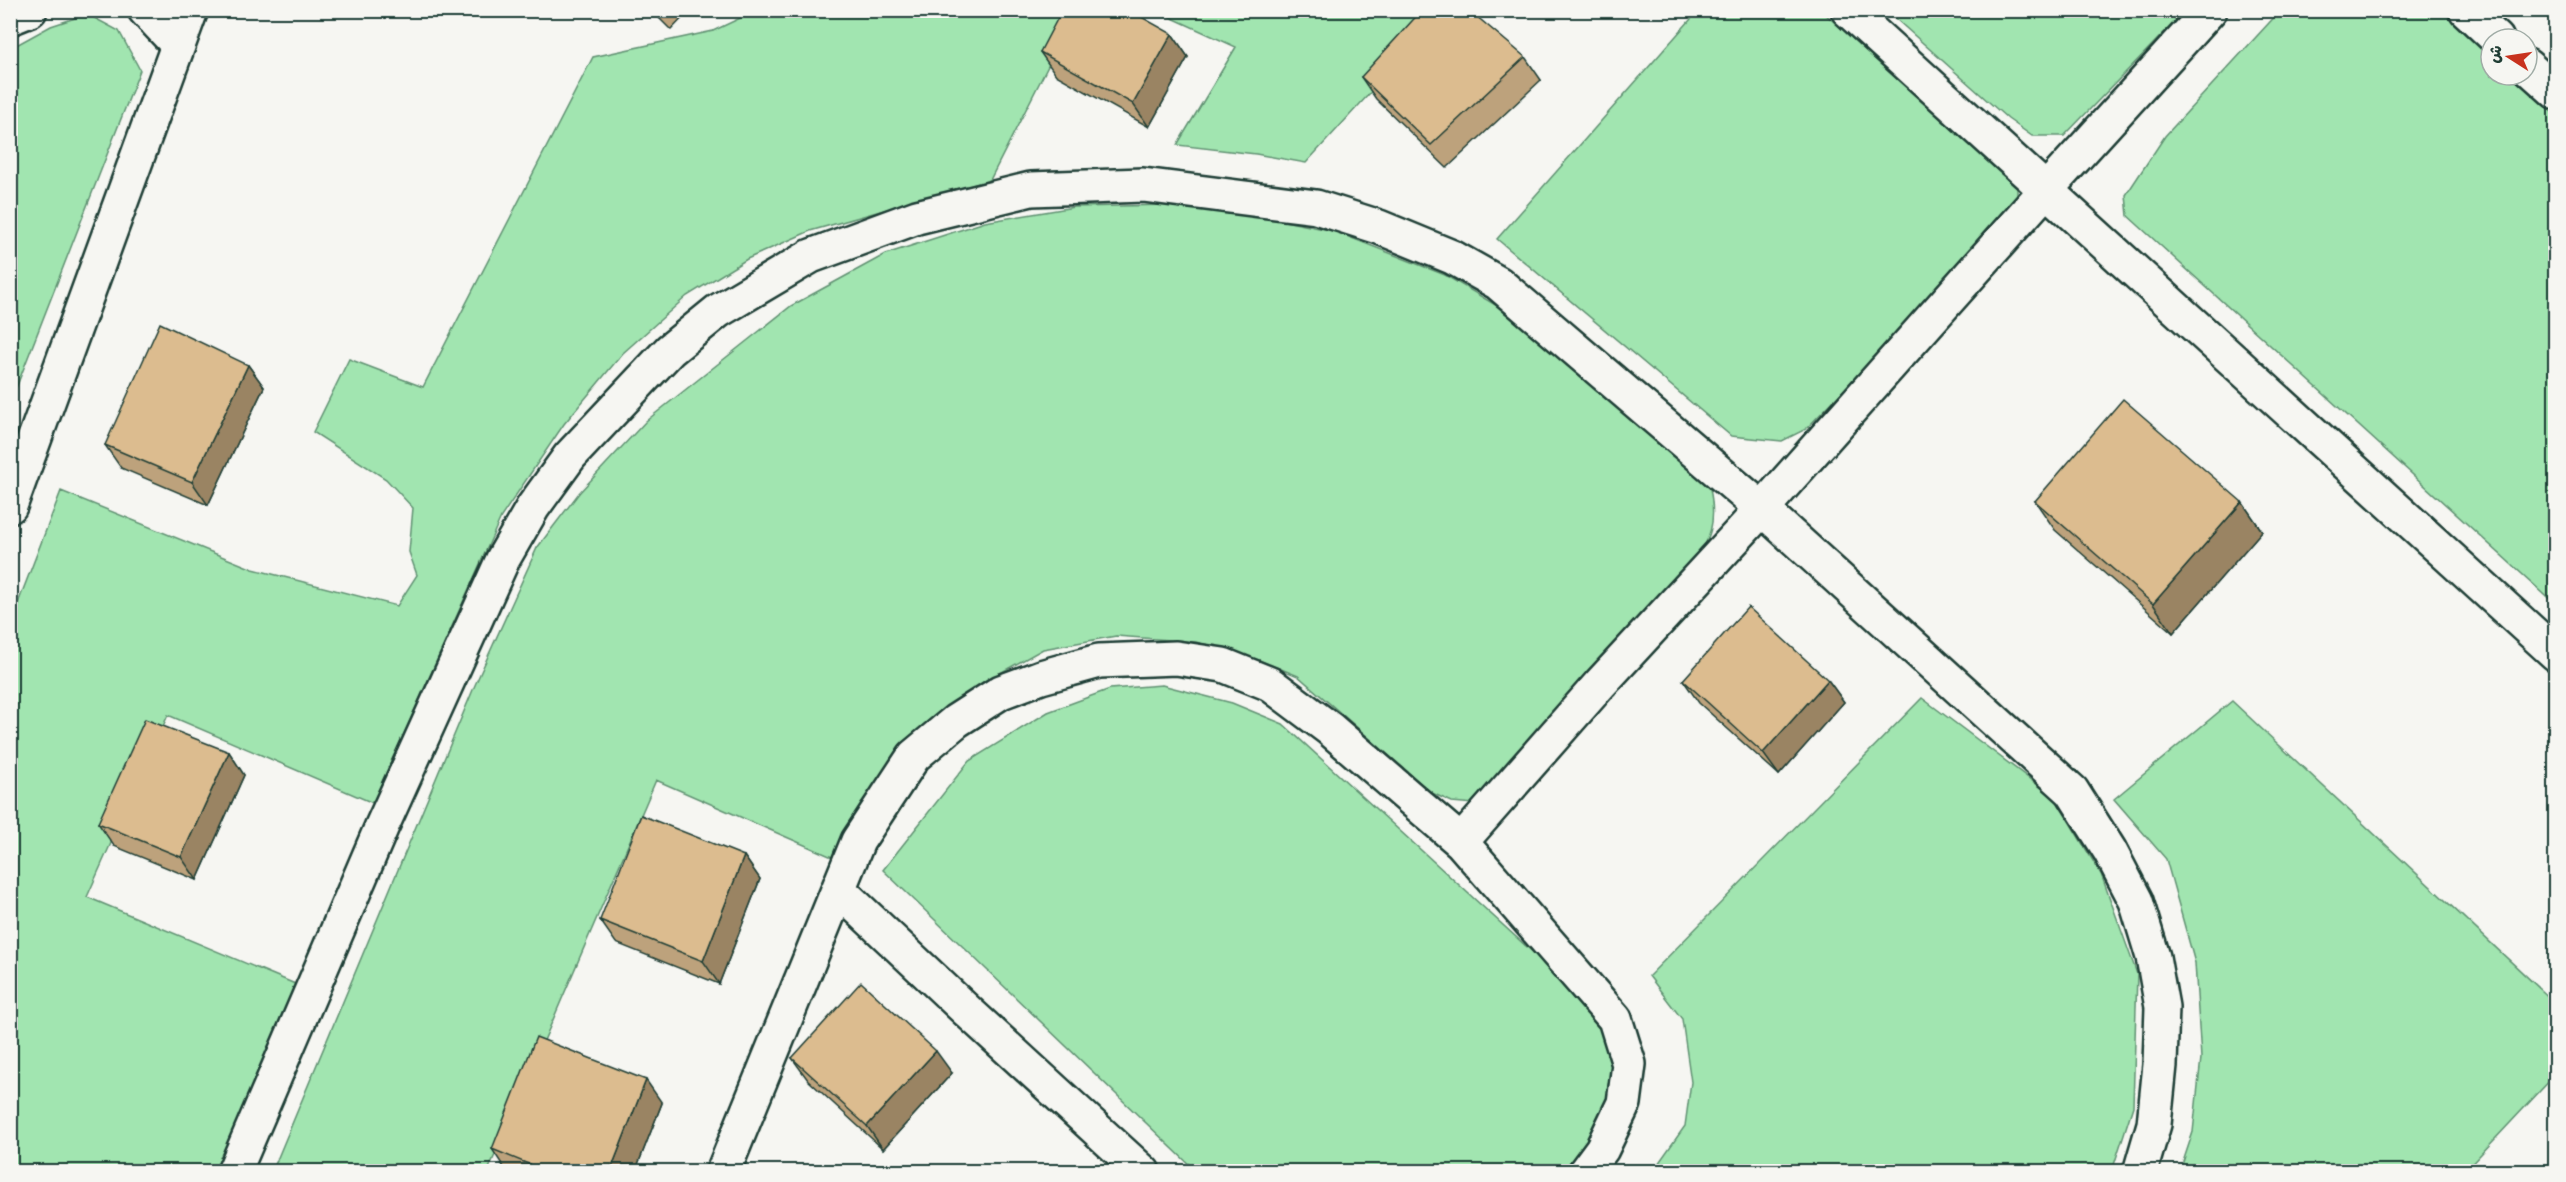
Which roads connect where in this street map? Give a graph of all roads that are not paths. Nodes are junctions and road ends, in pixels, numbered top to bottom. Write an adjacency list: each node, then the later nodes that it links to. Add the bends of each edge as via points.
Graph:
1 (30, 10): 7 (street)
2 (145, 10): 9 (street)
3 (191, 10): 9 (street)
4 (1848, 10): 12 (street)
5 (2210, 10): 12 (street)
6 (2466, 10): 8 (street)
7 (10, 18)
8 (2485, 27)
9 (178, 45): 13 (street)
10 (2539, 77): 11 (street)
11 (2556, 92)
12 (2045, 191): 15 (street); 16 (street)
13 (18, 465): 14 (street)
14 (10, 506)
15 (1762, 509): 17 (street); 19 (street, via 1498,283 1452,257 1316,207 1143,185 1031,189 917,217 811,256 718,311 670,350 570,456 533,507 470,629); 23 (street, via 2072,791 2110,851 2136,901 2162,1007 2154,1124)
16 (2556, 654)
17 (1461, 842): 18 (street, via 1330,729 1270,684 1223,665 1176,658 1099,661 1001,692 956,721 914,756 858,841); 22 (street, via 1615,1019 1629,1064 1624,1103 1602,1149)
18 (840, 890): 20 (street); 21 (street)
19 (234, 1172)
20 (723, 1172)
21 (1143, 1172)
22 (1585, 1172)
23 (2140, 1172)

